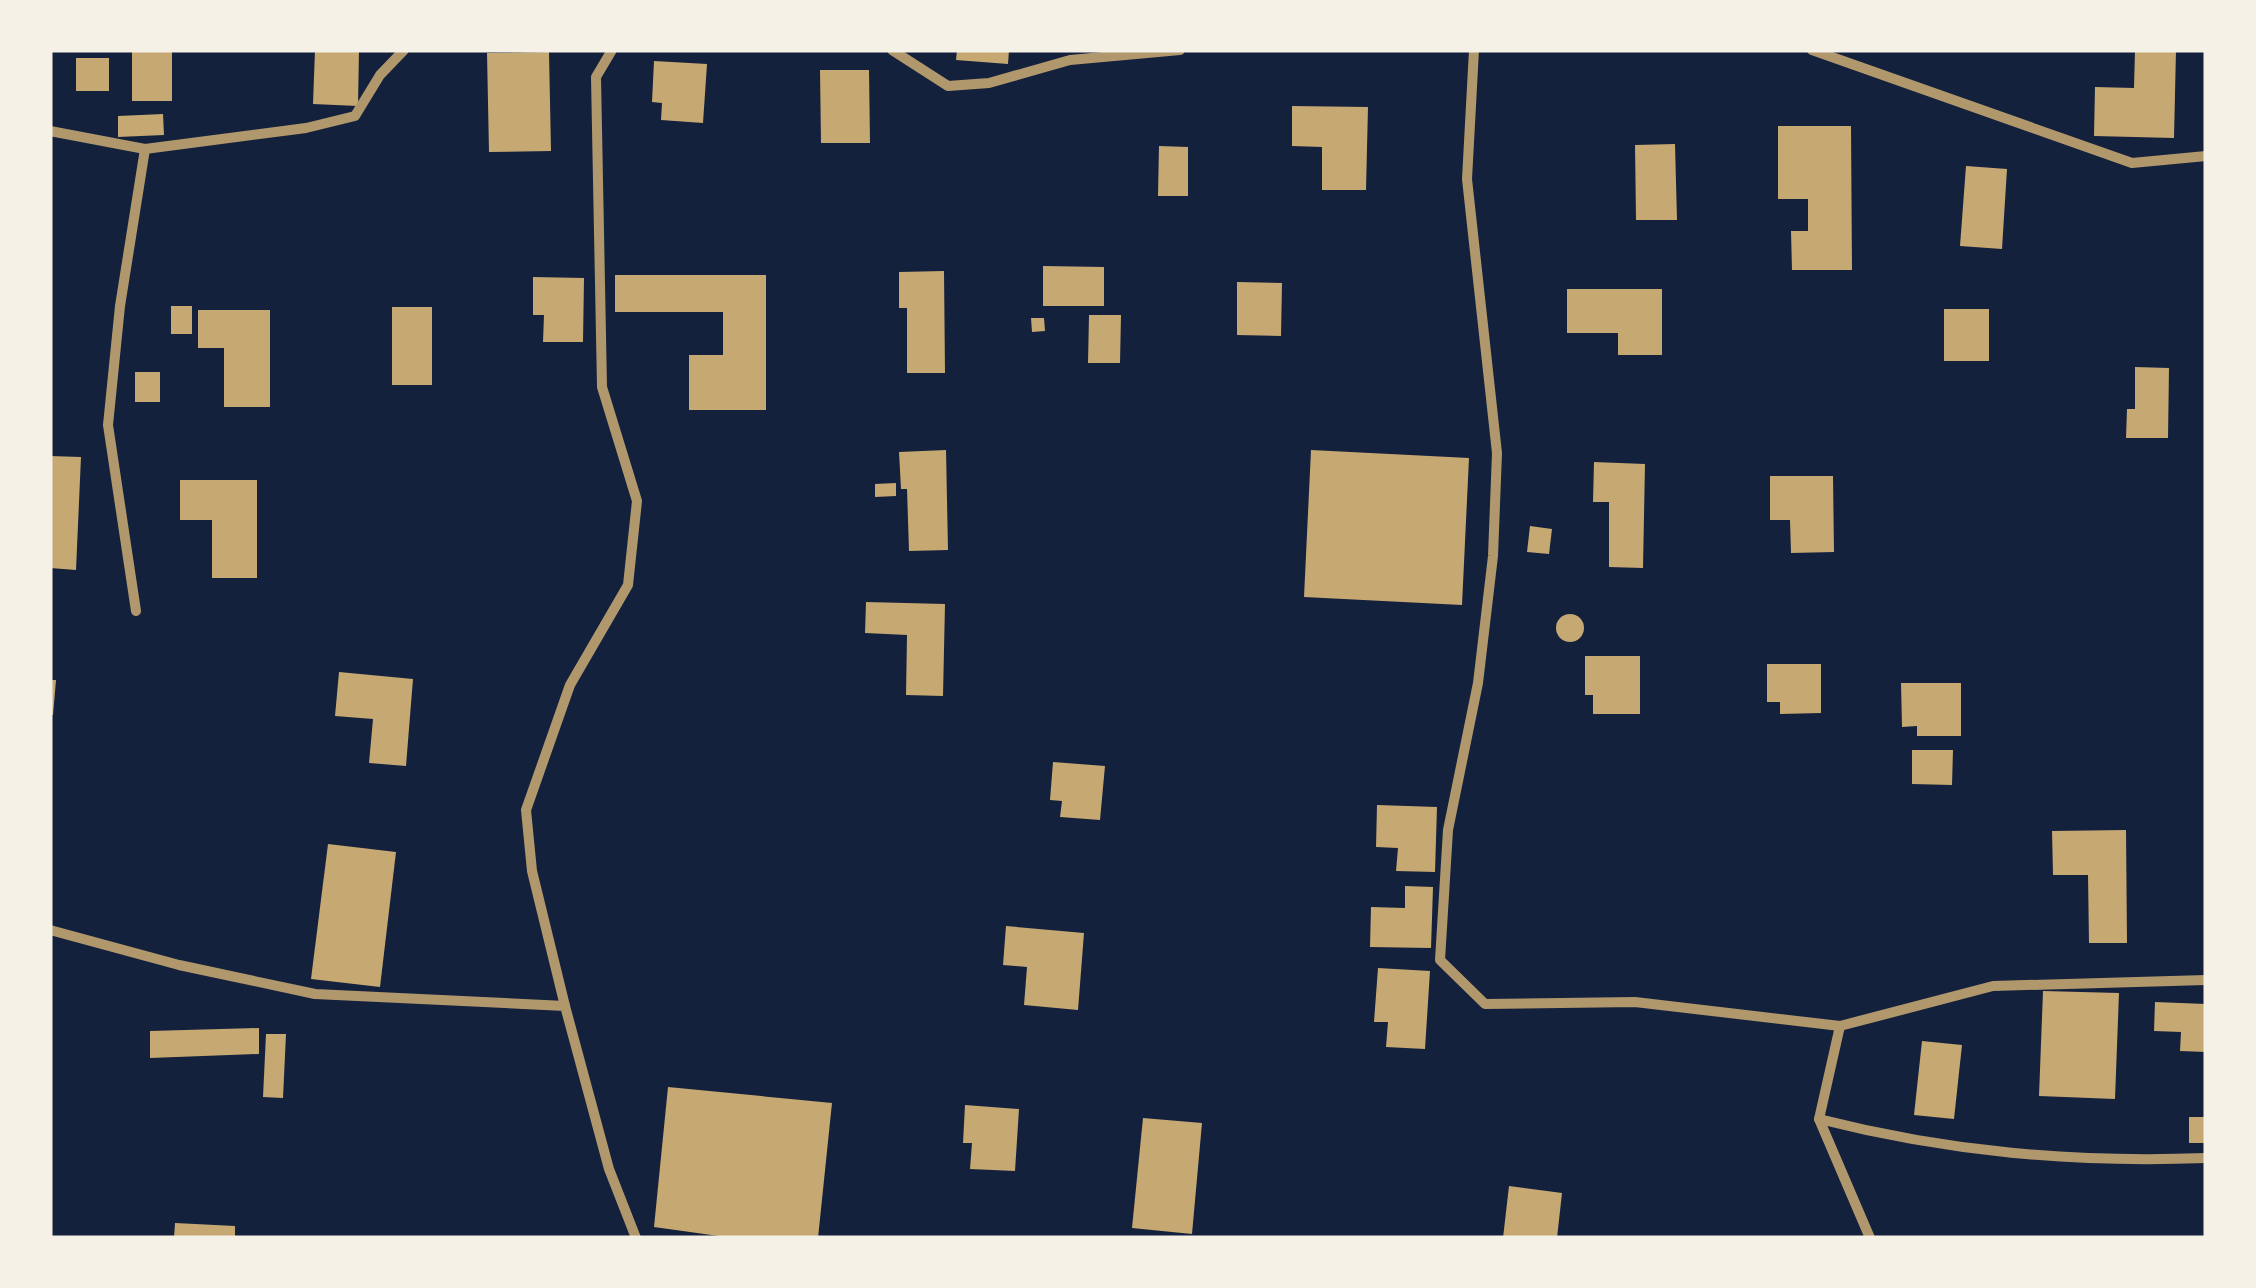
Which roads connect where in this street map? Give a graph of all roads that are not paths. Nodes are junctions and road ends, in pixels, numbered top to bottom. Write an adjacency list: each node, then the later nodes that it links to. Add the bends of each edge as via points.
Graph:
1 (404, 50): 8 (street, via 355,116)
2 (612, 50): 13 (street, via 596,77 602,387 636,502 628,585 570,685 526,810 532,871)
3 (892, 50): 4 (street, via 948,86 989,84 1070,60)
4 (1180, 50)
5 (1474, 50): 14 (street, via 1466,179 1497,453 1493,556 1478,683 1448,830 1440,960 1485,1004 1634,1002)
6 (1812, 50): 9 (street, via 2132,163)
7 (50, 131): 8 (street)
8 (144, 149): 10 (street, via 108,425)
9 (2206, 156)
10 (136, 610)
11 (50, 930): 13 (street, via 315,994)
12 (2206, 980): 14 (street, via 1993,986)
13 (565, 1006): 17 (street, via 609,1169)
14 (1840, 1026): 15 (street)
15 (1820, 1120): 16 (street, via 1902,1140 2098,1162); 18 (street)
16 (2206, 1158)
17 (636, 1238)
18 (1870, 1238)

